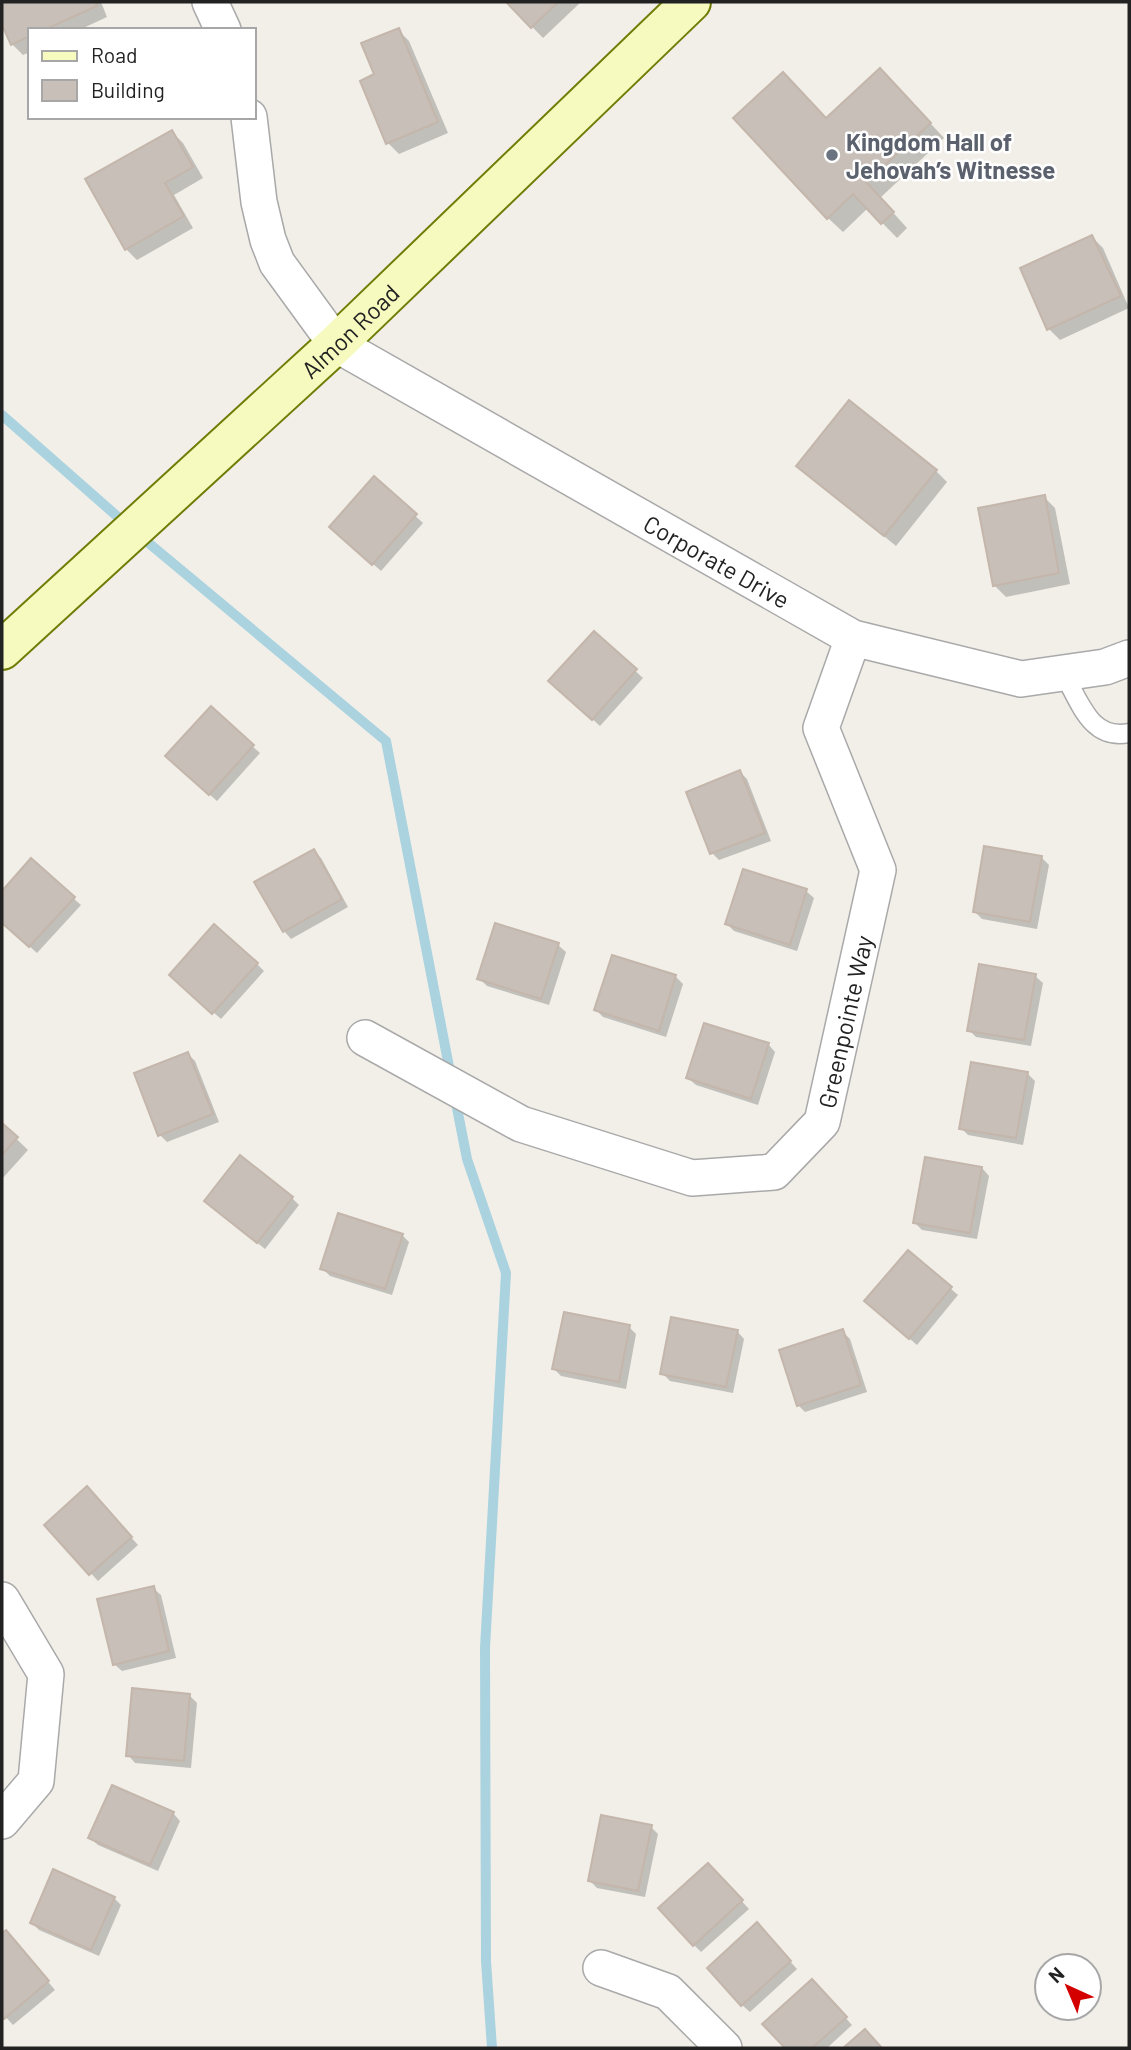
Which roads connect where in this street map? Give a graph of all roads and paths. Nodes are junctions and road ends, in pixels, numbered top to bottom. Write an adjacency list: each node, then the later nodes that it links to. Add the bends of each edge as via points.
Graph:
1 (210, 2): 3 (street)
2 (691, 2): 5 (street, Almon Road)
3 (222, 28)
4 (249, 119): 5 (street, via 268,240 277,263)
5 (335, 344): 6 (street, Corporate Drive); 7 (street, Almon Road)
6 (853, 638): 9 (street, Corporate Drive, via 1021,679); 11 (street, Greenpointe Way, via 821,728 878,870 822,1122 774,1172 692,1178 521,1124)
7 (2, 650)
8 (1129, 658): 9 (street, Corporate Drive)
9 (1063, 673): 10 (lane, via 1094,727 1115,736)
10 (1129, 733)
11 (365, 1038)
12 (2, 1600): 13 (street, via 46,1674 36,1781)
13 (2, 1822)
14 (601, 1968): 15 (street, via 668,1992)
15 (724, 2048)

